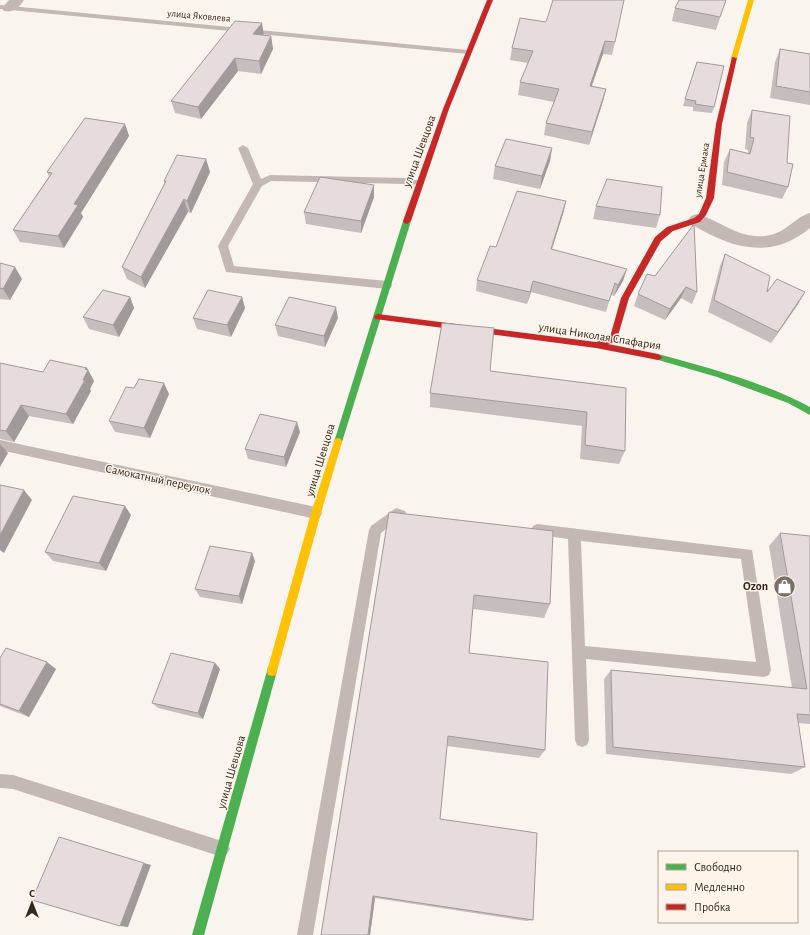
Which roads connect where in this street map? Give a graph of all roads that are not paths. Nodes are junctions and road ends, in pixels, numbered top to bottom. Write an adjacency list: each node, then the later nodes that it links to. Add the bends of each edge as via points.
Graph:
1 (490, 0): 4 (main road, улица Шевцова)
2 (751, 0): 9 (main road, улица Ермака, via 737,46 719,124 710,198)
3 (9, 5): 4 (lane, улица Яковлева)
4 (468, 52): 6 (main road, улица Шевцова)
5 (243, 148): 7 (lane)
6 (419, 183): 7 (lane, via 270,178); 10 (main road, улица Шевцова)
7 (258, 184): 10 (lane, via 223,246 230,269)
8 (810, 219): 9 (street, via 783,238 752,243 722,234)
9 (697, 220): 12 (main road, via 670,229 658,239 625,298 613,339)
10 (387, 285): 11 (main road, улица Шевцова)
11 (378, 316): 12 (main road, улица Николая Спафария); 15 (main road, улица Шевцова)
12 (596, 345): 13 (main road, улица Николая Спафария, via 664,358 711,372 791,401)
13 (810, 411)
14 (0, 445): 15 (lane, Самокатный переулок)
15 (316, 514): 22 (main road, улица Шевцова)
16 (412, 516): 24 (lane, via 396,514 375,530)
17 (527, 529): 18 (lane)
18 (574, 534): 19 (lane); 19 (lane, via 747,554 764,670)
19 (578, 652): 20 (lane)
20 (582, 740)
21 (0, 781): 22 (lane, via 13,782)
22 (222, 849): 23 (main road, улица Шевцова)
23 (198, 935)
24 (306, 935)

